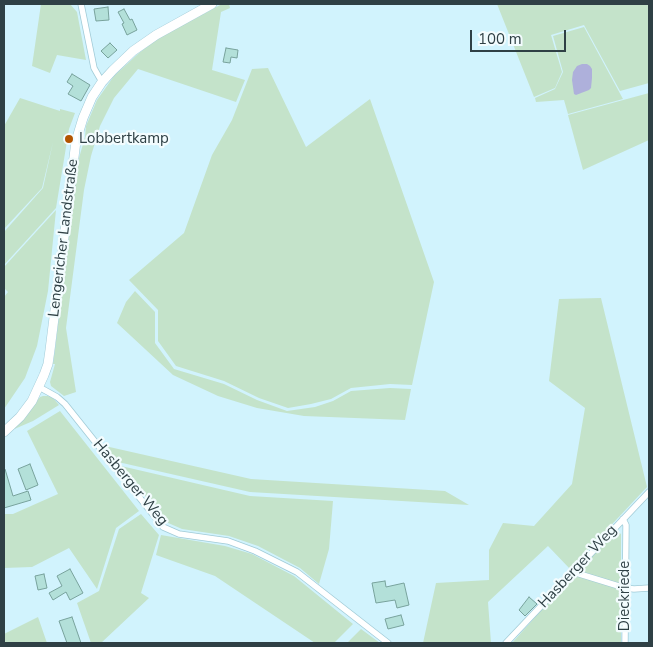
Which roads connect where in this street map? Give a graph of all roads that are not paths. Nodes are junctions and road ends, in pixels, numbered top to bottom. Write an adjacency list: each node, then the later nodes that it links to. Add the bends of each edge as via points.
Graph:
1 (80, 4): 3 (street, via 94,68)
2 (212, 4): 3 (main road, Lengericher Landstraße, via 156,35)
3 (102, 82): 4 (main road, Lengericher Landstraße, via 92,97 76,140 48,364)
4 (39, 387): 5 (main road, Lengericher Landstraße, via 20,417); 11 (street, Hasberger Weg, via 65,404 163,527 179,534 228,541 297,572)
5 (4, 432)
6 (649, 492): 7 (street, Hasberger Weg)
7 (623, 519): 8 (street, Hasberger Weg); 9 (street, Dieckriede, via 626,525)
8 (573, 572): 9 (street); 12 (street, Hasberger Weg)
9 (625, 588): 10 (street); 13 (street, Dieckriede)
10 (649, 588)
11 (388, 643)
12 (506, 643)
13 (625, 643)

